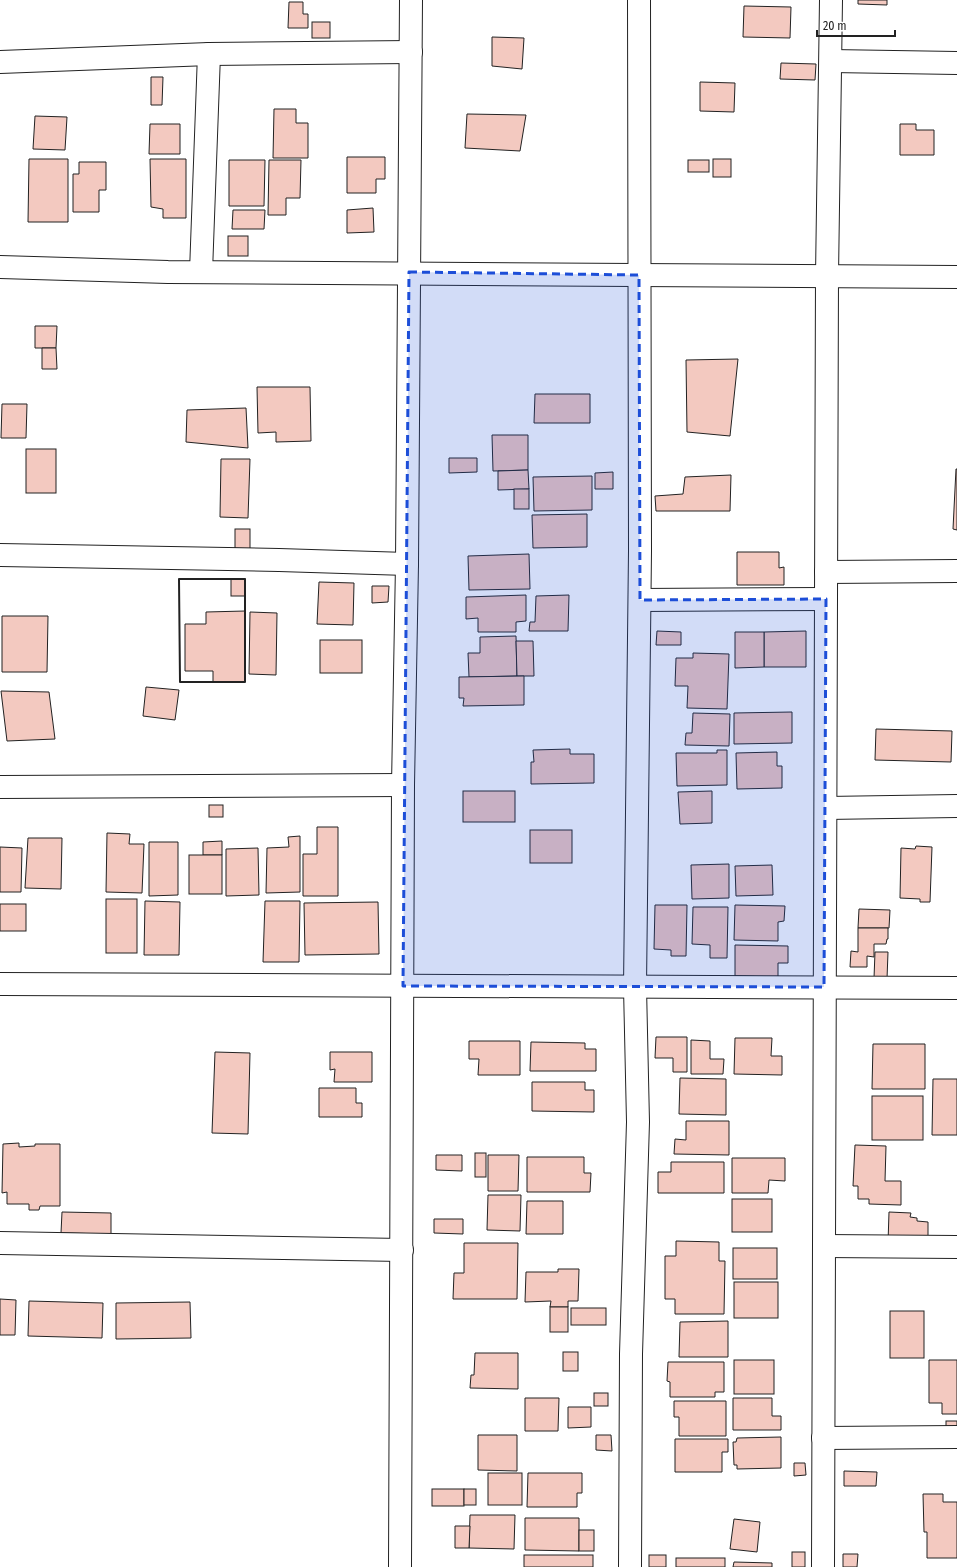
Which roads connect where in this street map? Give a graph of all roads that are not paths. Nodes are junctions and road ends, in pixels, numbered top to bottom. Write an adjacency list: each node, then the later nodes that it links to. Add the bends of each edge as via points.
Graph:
1 (411, 0): 4 (street)
2 (639, 0): 12 (street)
3 (831, 0): 6 (street)
4 (411, 52): 5 (street); 11 (street)
5 (209, 54): 7 (street); 10 (street)
6 (831, 61): 8 (street); 13 (street)
7 (0, 62)
8 (957, 63)
9 (0, 267): 10 (street)
10 (201, 272): 11 (street)
11 (409, 272): 12 (street); 16 (street)
12 (640, 275): 13 (street); 20 (street)
13 (827, 276): 14 (street); 18 (street)
14 (957, 277)
15 (0, 555): 16 (street)
16 (407, 564): 21 (street)
17 (957, 571): 18 (street)
18 (826, 572): 19 (street)
19 (826, 599): 20 (street); 24 (street)
20 (640, 600): 27 (street)
21 (403, 785): 22 (street); 26 (street)
22 (0, 786)
23 (957, 806): 24 (street)
24 (826, 808): 28 (street)
25 (0, 984): 26 (street)
26 (403, 986): 27 (street); 33 (street)
27 (635, 987): 28 (street); 37 (street, via 638,1122 631,1354)
28 (824, 988): 29 (street); 31 (street)
29 (957, 988)
30 (0, 1243): 33 (street)
31 (824, 1246): 32 (street); 35 (street)
32 (957, 1247)
33 (402, 1250): 36 (street)
34 (957, 1437): 35 (street)
35 (823, 1438): 38 (street)
36 (400, 1567)
37 (630, 1567)
38 (823, 1567)

